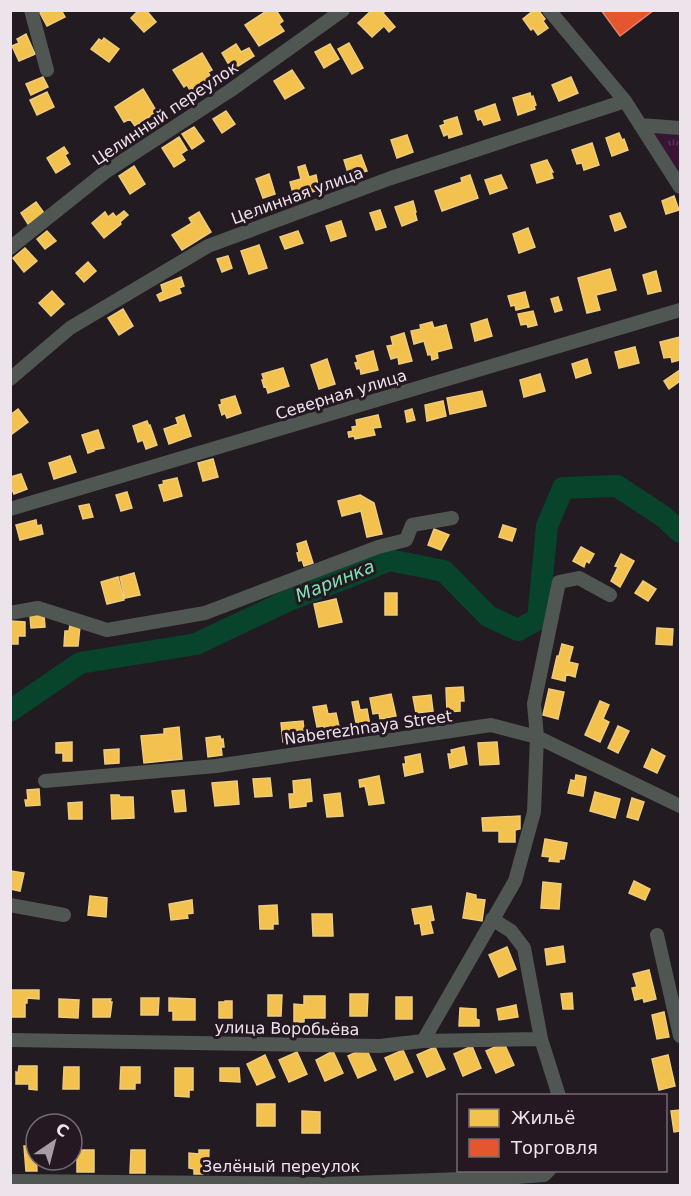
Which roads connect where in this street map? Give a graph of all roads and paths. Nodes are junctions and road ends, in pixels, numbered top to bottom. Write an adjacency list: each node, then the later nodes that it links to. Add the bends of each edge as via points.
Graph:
1 (31, 10): 4 (street)
2 (343, 10): 9 (street, Целинный переулок, via 104,173)
3 (549, 10): 5 (street)
4 (47, 70)
5 (624, 100): 6 (street); 11 (street, Целинная улица, via 391,178 208,246 70,328)
6 (640, 124): 7 (street); 8 (street)
7 (681, 128)
8 (681, 187)
9 (10, 248)
10 (681, 310): 12 (street, Северная улица)
11 (10, 379)
12 (10, 509)
13 (452, 518): 15 (street, via 412,525 406,540 205,613 107,630 38,608)
14 (610, 595): 16 (street, via 579,578 559,582 534,704)
15 (10, 613)
16 (537, 737): 17 (street, Naberezhnaya Street, via 491,725 216,766); 18 (street, Naberezhnaya Street); 21 (street, via 534,812 515,881)
17 (45, 781)
18 (681, 806)
19 (10, 905): 20 (street)
20 (64, 915)
21 (492, 919): 24 (street, via 511,931 524,948); 26 (street)
22 (657, 935): 23 (street)
23 (681, 1036)
24 (541, 1039): 26 (street, улица Воробьёва); 27 (street)
25 (10, 1040): 26 (street, улица Воробьёва, via 380,1046)
26 (423, 1041)
27 (559, 1094)
28 (547, 1172): 29 (street, Зелёный переулок, via 517,1177 325,1184)
29 (10, 1182)

